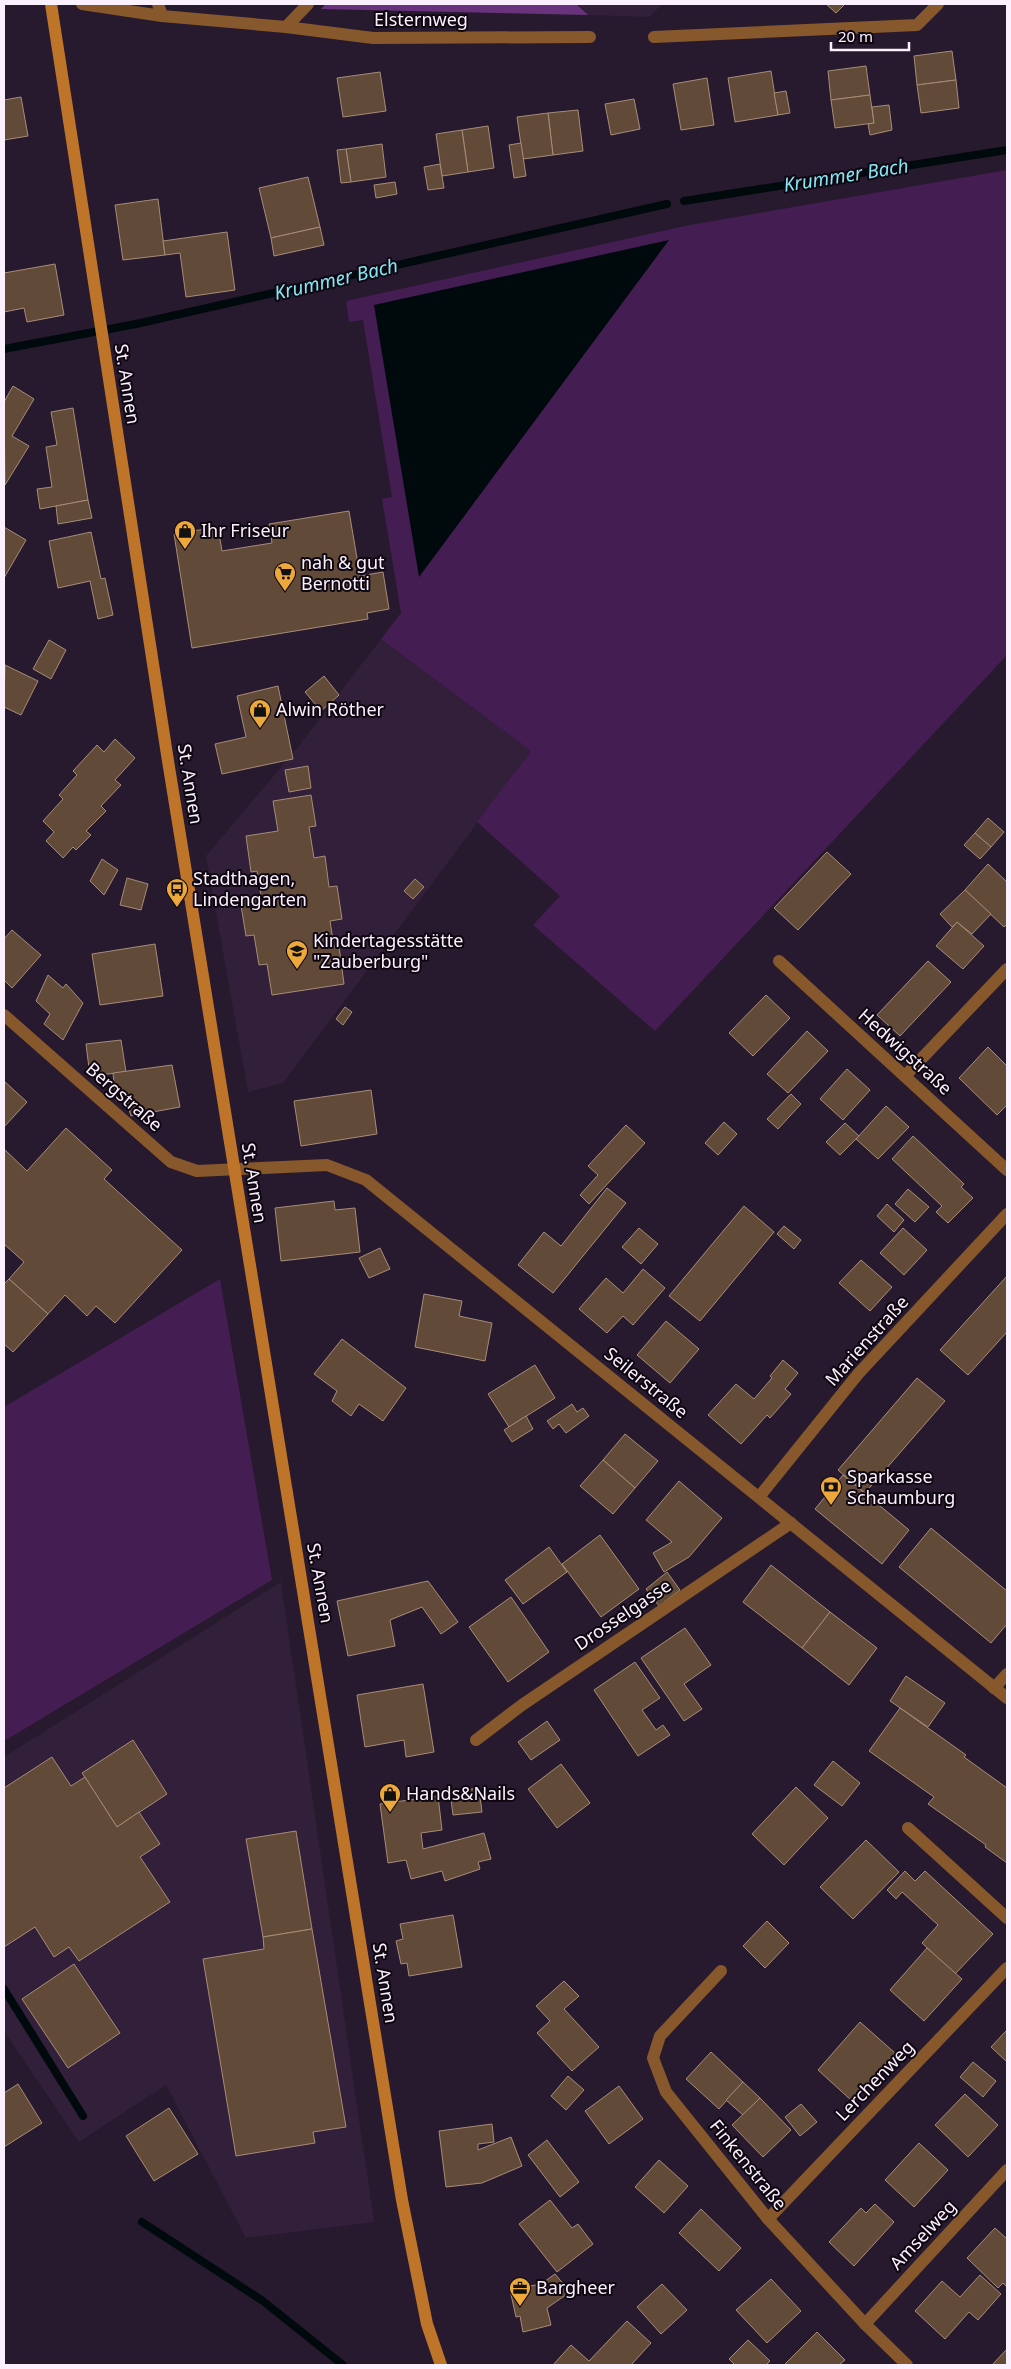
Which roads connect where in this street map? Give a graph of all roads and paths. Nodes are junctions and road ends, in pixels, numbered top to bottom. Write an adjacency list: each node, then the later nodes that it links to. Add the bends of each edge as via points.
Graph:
1 (51, 4): 13 (main road, St. Annen)
2 (82, 4): 5 (street, Elsternweg)
3 (308, 4): 6 (street)
4 (938, 4): 8 (street, via 917,25)
5 (160, 10): 6 (street, Elsternweg)
6 (286, 27): 7 (street, Elsternweg, via 373,38)
7 (590, 37)
8 (654, 37)
9 (779, 961): 12 (street, Hedwigstraße)
10 (1007, 969): 12 (street)
11 (4, 1015): 13 (street, Bergstraße, via 171,1162 197,1171)
12 (905, 1076): 14 (street, Hedwigstraße)
13 (234, 1169): 16 (street, Seilerstraße, via 327,1165 366,1180); 29 (main road, St. Annen, via 402,2200 425,2315)
14 (1007, 1170)
15 (1007, 1214): 16 (street, Marienstraße, via 858,1374)
16 (759, 1497): 17 (street, Seilerstraße)
17 (791, 1522): 19 (street, Seilerstraße); 21 (street, Drosselgasse, via 522,1705)
18 (1007, 1674): 19 (street)
19 (994, 1688): 20 (street, Seilerstraße)
20 (1007, 1698)
21 (476, 1740)
22 (908, 1828): 23 (street)
23 (1007, 1918)
24 (1007, 1968): 27 (street, Lerchenweg)
25 (721, 1971): 27 (street, Finkenstraße, via 660,2036 654,2058 666,2092)
26 (1007, 2170): 28 (street, Amselweg)
27 (768, 2219): 28 (street, Finkenstraße)
28 (865, 2324): 30 (street, Finkenstraße)
29 (441, 2365)
30 (907, 2365)

